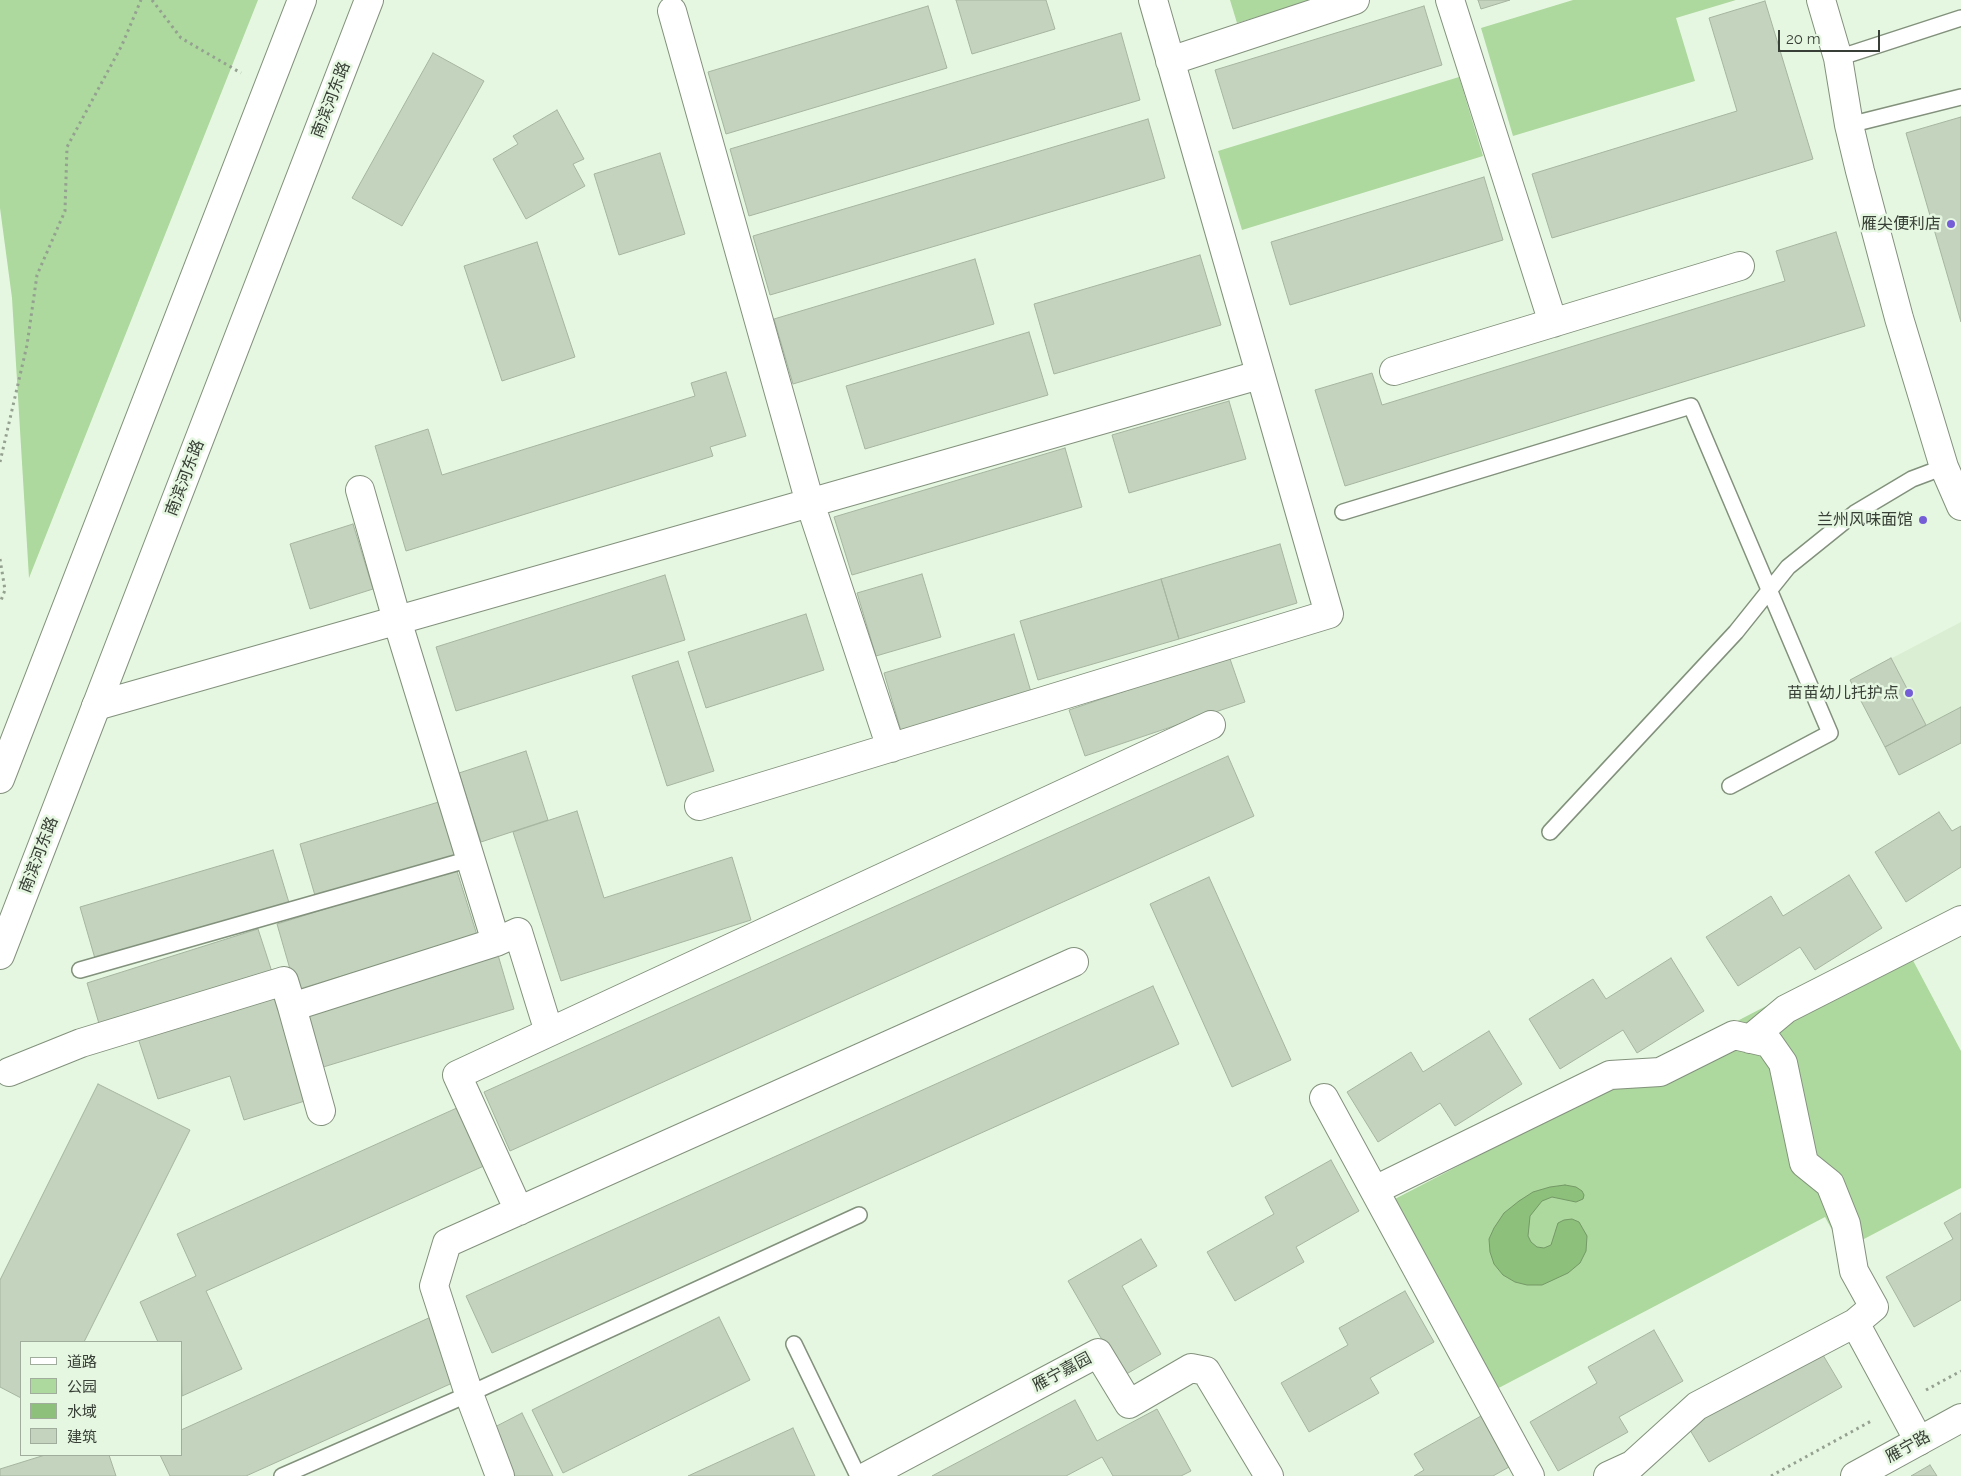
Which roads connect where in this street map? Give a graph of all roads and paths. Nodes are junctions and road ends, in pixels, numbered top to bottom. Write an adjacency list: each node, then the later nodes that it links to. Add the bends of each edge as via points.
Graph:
1 (141, 0): 20 (path, via 122,45 67,147 65,211 37,275 27,345)
2 (152, 0): 13 (path, via 181,38)
3 (302, 0): 13 (street)
4 (370, 0): 30 (street, 南滨河东路)
5 (1153, 0): 12 (street)
6 (1356, 0): 12 (street)
7 (1450, 0): 17 (street)
8 (1821, 0): 11 (street)
9 (672, 11): 23 (street)
10 (1961, 18): 11 (lane)
11 (1838, 58): 15 (street)
12 (1170, 61): 19 (street)
13 (267, 89): 33 (street)
14 (1961, 97): 15 (lane)
15 (1849, 125): 21 (street, via 1899,318)
16 (1740, 266): 17 (street)
17 (1553, 322): 18 (street)
18 (1394, 371)
19 (1259, 375): 23 (street); 32 (street, via 1329,614)
20 (0, 462)
21 (1944, 467): 24 (street); 27 (lane, via 1912,479 1855,513 1788,567)
22 (360, 490): 29 (street)
23 (810, 503): 29 (street); 32 (street)
24 (1961, 506)
25 (1343, 512): 27 (lane, via 1691,406)
26 (0, 559): 28 (path, via 5,590)
27 (1770, 591): 34 (lane, via 1830,733); 36 (lane, via 1736,632)
28 (0, 603)
29 (397, 620): 30 (street); 37 (street)
30 (96, 706): 40 (street, 南滨河东路)
31 (1211, 724): 44 (street)
32 (891, 748): 35 (street)
33 (0, 779)
34 (1730, 786)
35 (699, 806)
36 (1550, 832)
37 (470, 860): 39 (street); 42 (lane)
38 (1961, 920): 45 (street, via 1786,1009)
39 (496, 942): 43 (street); 44 (street, via 518,932)
40 (0, 955)
41 (1074, 962): 50 (street)
42 (80, 970)
43 (292, 1008): 46 (street, via 284,981 81,1043); 48 (street)
44 (549, 1032): 50 (street, via 457,1075)
45 (1750, 1039): 49 (street, via 1734,1036 1660,1072 1610,1075); 52 (street, via 1769,1043 1783,1062 1804,1163 1830,1184 1846,1224 1854,1272 1874,1307)
46 (8, 1072)
47 (1324, 1098): 49 (street)
48 (321, 1111)
49 (1375, 1190): 64 (street)
50 (519, 1211): 55 (street, via 447,1243 434,1286)
51 (859, 1215): 55 (lane)
52 (1854, 1323): 56 (street); 65 (street, via 1697,1406 1632,1465)
53 (794, 1344): 61 (lane)
54 (1961, 1371): 56 (path)
55 (470, 1394): 59 (lane); 60 (street)
56 (1900, 1405): 58 (street); 66 (path)
57 (1960, 1421): 58 (street, 雁宁路)
58 (1919, 1441): 67 (street, 雁宁路)
59 (282, 1476)
60 (500, 1476)
61 (858, 1476)
62 (867, 1476): 63 (street, 雁宁嘉园, via 1098,1353 1129,1404 1190,1368 1206,1371)
63 (1269, 1476)
64 (1530, 1476)
65 (1608, 1476)
66 (1771, 1476)
67 (1855, 1476)

